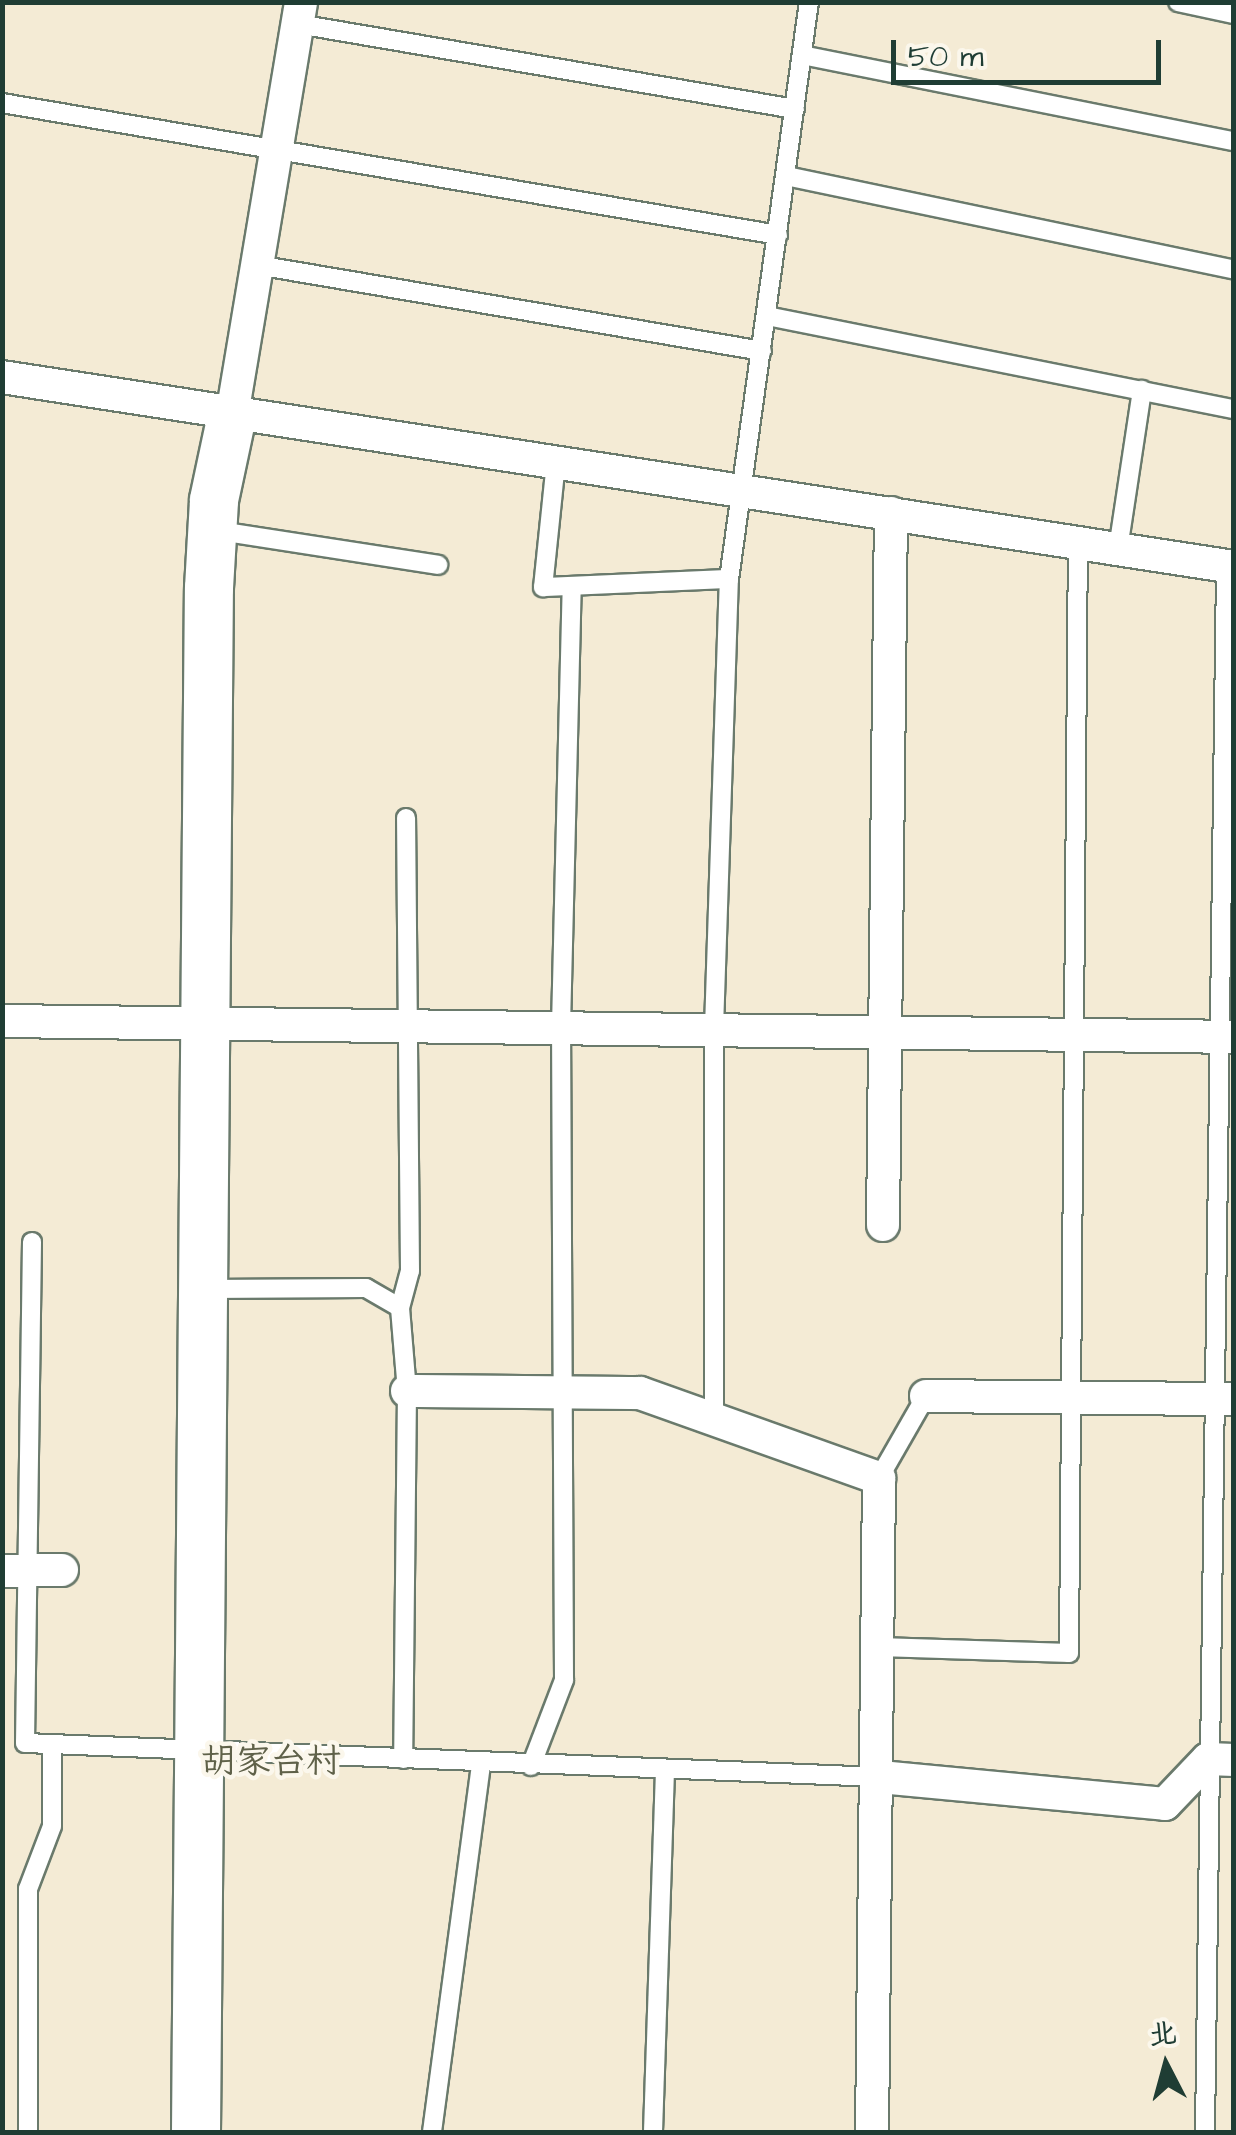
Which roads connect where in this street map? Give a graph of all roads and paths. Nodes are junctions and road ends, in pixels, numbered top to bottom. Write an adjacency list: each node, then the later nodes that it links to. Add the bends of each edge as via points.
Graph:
1 (810, 2): 5 (lane)
2 (1178, 2): 4 (lane)
3 (300, 13): 7 (lane); 9 (street)
4 (1234, 14)
5 (802, 55): 7 (lane); 8 (lane)
6 (2, 104): 9 (lane)
7 (795, 109): 10 (lane)
8 (1234, 141)
9 (277, 149): 11 (lane); 12 (street)
10 (786, 176): 11 (lane); 13 (lane)
11 (778, 235): 14 (lane)
12 (257, 266): 15 (lane); 19 (street)
13 (1234, 270)
14 (767, 316): 15 (lane); 17 (lane)
15 (762, 351): 21 (lane)
16 (2, 376): 19 (street)
17 (1142, 390): 18 (lane); 25 (lane)
18 (1234, 409)
19 (232, 415): 20 (street); 23 (street)
20 (556, 462): 21 (street); 29 (lane, via 543,587)
21 (743, 489): 22 (street); 28 (lane)
22 (891, 513): 24 (street); 36 (street)
23 (212, 530): 26 (lane); 31 (street)
24 (1078, 542): 25 (street); 37 (lane)
25 (1118, 548): 27 (street)
26 (438, 565)
27 (1230, 566): 38 (lane)
28 (729, 578): 29 (lane); 35 (lane)
29 (572, 590): 34 (lane)
30 (406, 818): 33 (lane)
31 (204, 1020): 32 (street); 33 (street); 41 (street)
32 (2, 1021)
33 (408, 1024): 34 (street); 42 (lane, via 410,1271)
34 (561, 1026): 35 (street); 44 (lane)
35 (714, 1028): 36 (street); 48 (lane)
36 (885, 1031): 37 (street); 39 (street)
37 (1074, 1034): 38 (street); 46 (lane)
38 (1224, 1036): 47 (lane)
39 (882, 1225)
40 (32, 1242): 51 (lane)
41 (200, 1289): 42 (lane, via 366,1288); 54 (street)
42 (400, 1308): 43 (lane)
43 (407, 1391): 44 (street); 55 (lane)
44 (561, 1392): 48 (street, via 640,1393); 58 (lane, via 564,1680)
45 (926, 1396): 46 (street); 49 (lane)
46 (1070, 1398): 47 (street); 52 (lane, via 1069,1653)
47 (1222, 1399): 56 (lane)
48 (714, 1419): 49 (street)
49 (879, 1478): 52 (street)
50 (62, 1570): 51 (street)
51 (16, 1571): 53 (lane, via 24,1743)
52 (880, 1647): 60 (street)
53 (52, 1744): 54 (lane); 61 (lane, via 52,1826 28,1889)
54 (198, 1749): 55 (lane); 62 (street)
55 (403, 1759): 57 (lane)
56 (1220, 1759): 60 (street, via 1165,1804); 66 (lane)
57 (481, 1764): 58 (lane); 63 (lane)
58 (531, 1766): 59 (lane)
59 (665, 1771): 60 (lane); 64 (lane)
60 (880, 1776): 65 (street)
61 (28, 2132)
62 (196, 2132)
63 (432, 2132)
64 (653, 2132)
65 (872, 2132)
66 (1205, 2132)

